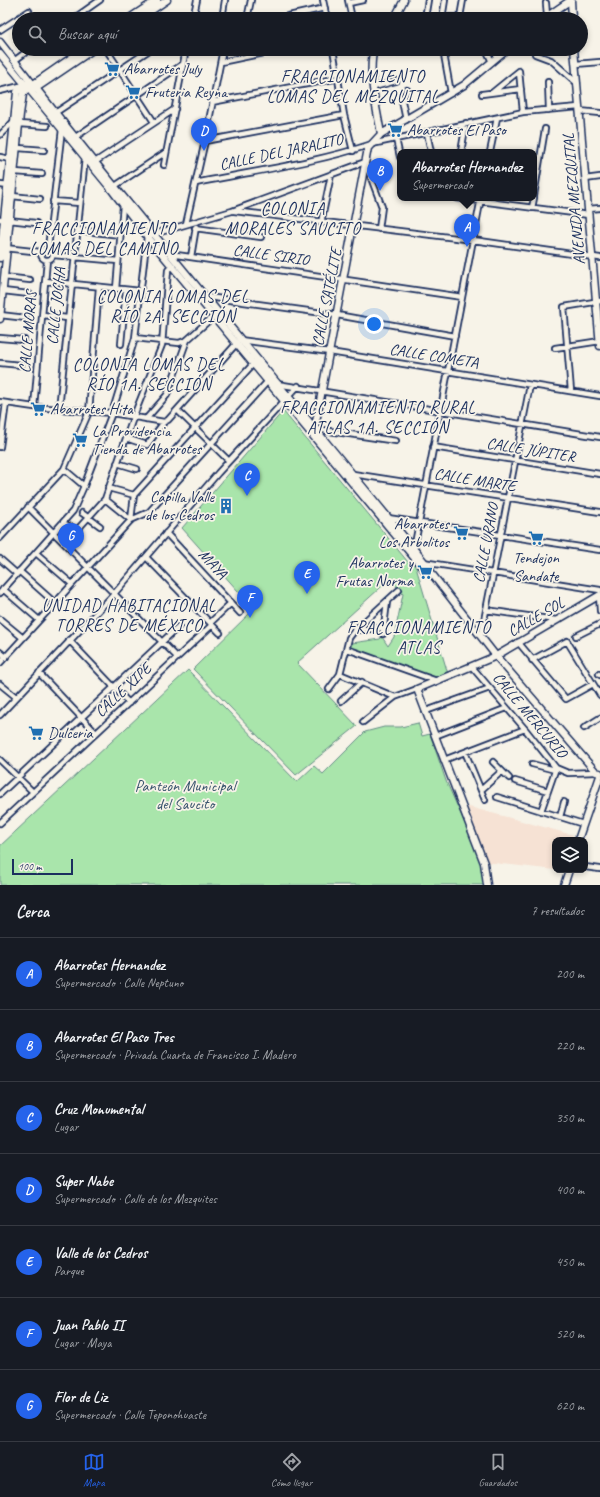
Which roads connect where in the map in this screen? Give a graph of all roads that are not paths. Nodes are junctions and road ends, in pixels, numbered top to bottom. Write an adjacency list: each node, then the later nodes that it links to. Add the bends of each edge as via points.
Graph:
1 (100, 0): 17 (street)
2 (157, 0): 18 (main road)
3 (165, 0): 19 (main road)
4 (196, 0): 20 (street)
5 (225, 0): 21 (street)
6 (251, 0): 22 (street)
7 (323, 0): 16 (street)
8 (363, 0): 14 (street)
9 (404, 0): 26 (main road)
10 (428, 0): 27 (street)
11 (445, 0): 28 (street)
12 (463, 0): 29 (street)
13 (571, 0): 31 (main road); 32 (main road)
14 (349, 2): 25 (street)
15 (546, 3): 30 (street)
16 (325, 8): 23 (street); 24 (street)
17 (83, 12)
18 (139, 12)
19 (149, 12)
20 (194, 12)
21 (223, 12)
22 (248, 12)
23 (307, 12)
24 (326, 12)
25 (351, 12)
26 (398, 12)
27 (426, 12)
28 (443, 12)
29 (461, 12)
30 (545, 12)
31 (553, 12)
32 (572, 12)
33 (12, 22): 34 (street)
34 (0, 30)
35 (0, 42): 52 (main road)
36 (0, 54): 57 (main road)
37 (20, 56): 52 (street)
38 (73, 56): 65 (main road)
39 (82, 56): 65 (main road)
40 (111, 56): 60 (street)
41 (141, 56): 60 (street)
42 (185, 56): 58 (street)
43 (222, 56): 53 (street)
44 (250, 56): 53 (street)
45 (334, 56): 61 (street)
46 (372, 56): 66 (main road)
47 (444, 56): 71 (street)
48 (489, 56): 54 (street)
49 (499, 56): 54 (main road)
50 (540, 56): 64 (street, via 551,60)
51 (575, 56): 59 (main road, AVENIDA MEZQUITAL)
52 (14, 60): 65 (main road)
53 (221, 62): 74 (street)
54 (492, 62): 71 (main road)
55 (600, 62): 59 (street)
56 (0, 63): 57 (street)
57 (7, 63): 65 (main road)
58 (183, 64): 73 (street); 75 (street)
59 (576, 64): 64 (main road, AVENIDA MEZQUITAL)
60 (120, 70): 73 (street); 79 (street)
61 (339, 78): 74 (street); 81 (street)
62 (396, 81): 66 (street)
63 (548, 82): 77 (street)
64 (577, 83): 76 (main road, AVENIDA MEZQUITAL)
65 (28, 86): 69 (street); 79 (main road); 85 (main road, via 23,94); 88 (main road)
66 (374, 87): 93 (main road)
67 (521, 89): 70 (street); 70 (street, via 519,71); 78 (street)
68 (407, 90): 83 (street, via 402,101)
69 (0, 91)
70 (493, 92): 72 (street)
71 (451, 93): 83 (main road)
72 (482, 94)
73 (136, 95): 84 (street); 95 (street)
74 (212, 102): 97 (street)
75 (175, 109): 84 (street); 106 (street)
76 (580, 109): 77 (street, CALLE DEL JARALITO); 80 (street, CALLE DEL JARALITO); 118 (main road, AVENIDA MEZQUITAL)
77 (549, 110): 78 (street, CALLE DEL JARALITO)
78 (523, 112): 82 (street, CALLE DEL JARALITO)
79 (55, 113): 95 (main road)
80 (600, 113)
81 (344, 115): 97 (street); 105 (street)
82 (497, 118): 86 (street, CALLE DEL JARALITO); 103 (street)
83 (406, 120): 93 (main road)
84 (154, 122): 110 (street)
85 (16, 123): 87 (street); 90 (main road); 91 (main road); 94 (street)
86 (466, 124): 92 (street, CALLE DEL JARALITO); 102 (street)
87 (47, 126)
88 (62, 129): 95 (main road); 125 (street)
89 (545, 129): 117 (street)
90 (12, 131): 91 (main road); 109 (main road)
91 (19, 132): 99 (main road)
92 (427, 133): 96 (street, CALLE DEL JARALITO); 101 (street)
93 (381, 134): 98 (main road)
94 (0, 135)
95 (73, 139): 108 (main road); 110 (main road)
96 (396, 139): 98 (street, CALLE DEL JARALITO); 100 (street)
97 (205, 141): 119 (street)
98 (372, 144): 105 (street, CALLE DEL JARALITO); 111 (main road, CALLE SATÉLITE)
99 (18, 148): 104 (street); 113 (main road)
100 (398, 149)
101 (430, 149)
102 (462, 149)
103 (491, 149)
104 (44, 150)
105 (353, 150): 119 (street, CALLE DEL JARALITO)
106 (166, 152): 112 (street); 122 (street)
107 (0, 157): 109 (street)
108 (85, 158): 122 (main road); 129 (street, CALLE JOCHA)
109 (10, 159): 121 (main road)
110 (95, 162): 122 (main road)
111 (365, 162): 115 (street); 140 (main road, CALLE SATÉLITE); 142 (street, via 382,207)
112 (164, 165)
113 (15, 172): 114 (street); 121 (main road)
114 (42, 174)
115 (330, 175): 133 (street); 138 (street)
116 (600, 177): 118 (street)
117 (537, 178)
118 (586, 179): 134 (main road, AVENIDA MEZQUITAL)
119 (196, 183): 139 (street)
120 (0, 185): 121 (street)
121 (10, 186): 123 (main road); 135 (main road)
122 (113, 188): 130 (main road); 144 (main road)
123 (12, 196): 124 (street); 135 (main road)
124 (40, 199)
125 (53, 201): 129 (street); 149 (street)
126 (481, 201): 147 (street)
127 (487, 201): 131 (street)
128 (533, 201): 131 (street)
129 (80, 204): 143 (street, CALLE JOCHA)
130 (123, 204): 144 (main road); 145 (street)
131 (532, 208): 134 (street)
132 (600, 208): 134 (street)
133 (232, 211): 136 (street); 138 (street)
134 (588, 212): 155 (main road, AVENIDA MEZQUITAL)
135 (4, 219): 137 (street); 148 (main road)
136 (196, 222): 139 (street); 141 (street)
137 (36, 223)
138 (321, 223): 140 (street)
139 (186, 224): 144 (street)
140 (354, 226): 142 (street); 162 (main road, CALLE SATÉLITE)
141 (196, 228): 146 (street); 154 (street)
142 (379, 229): 147 (street)
143 (77, 230): 145 (street); 153 (street, CALLE JOCHA)
144 (150, 234): 151 (main road); 160 (main road); 170 (street)
145 (120, 235): 159 (street)
146 (261, 237)
147 (473, 240): 155 (street); 173 (street)
148 (3, 248): 150 (street); 156 (main road); 161 (main road)
149 (48, 248): 150 (street); 152 (street)
150 (41, 252): 158 (street)
151 (170, 254): 154 (street, CALLE SIRIO); 172 (main road)
152 (53, 255): 153 (street); 158 (street)
153 (74, 257): 159 (street); 165 (street, CALLE JOCHA)
154 (191, 257): 162 (street, CALLE SIRIO)
155 (592, 257): 157 (street); 174 (main road, AVENIDA MEZQUITAL)
156 (0, 258)
157 (600, 258)
158 (47, 260): 164 (street, CALLE MORAS)
159 (118, 261): 167 (street)
160 (172, 266): 175 (main road); 187 (street, via 168,270)
161 (4, 277): 163 (street); 169 (main road)
162 (344, 279): 173 (street, CALLE SIRIO); 178 (main road, CALLE SATÉLITE)
163 (30, 280)
164 (45, 280): 165 (street); 177 (street, CALLE MORAS)
165 (71, 284): 166 (street); 180 (street, CALLE JOCHA)
166 (99, 287): 167 (street); 213 (street)
167 (116, 289): 168 (street)
168 (126, 290): 170 (street); 190 (street)
169 (3, 291): 171 (street); 176 (main road)
170 (141, 292): 184 (street)
171 (29, 294)
172 (208, 297): 175 (main road); 178 (street)
173 (462, 297): 182 (street)
174 (598, 302): 189 (main road, AVENIDA MEZQUITAL); 191 (street, via 564,307)
175 (216, 313): 186 (street); 188 (main road)
176 (0, 315): 179 (street); 181 (main road)
177 (43, 315): 180 (street); 209 (street, CALLE MORAS)
178 (336, 315): 182 (street); 194 (main road, CALLE SATÉLITE)
179 (26, 318)
180 (67, 318): 210 (street, CALLE JOCHA)
181 (0, 319)
182 (455, 336): 198 (street)
183 (0, 338): 185 (street)
184 (135, 338): 187 (street); 214 (street)
185 (24, 340)
186 (188, 340): 187 (street, via 179,343); 216 (street, via 167,395)
187 (162, 342): 215 (street)
188 (239, 342): 194 (street, CALLE COMETA); 196 (main road); 200 (main road); 211 (street)
189 (600, 342): 191 (street); 192 (main road, AVENIDA MEZQUITAL)
190 (121, 344)
191 (568, 346): 193 (street); 204 (street)
192 (600, 346)
193 (555, 348)
194 (330, 352): 198 (street, CALLE COMETA); 203 (main road, CALLE SATÉLITE)
195 (0, 363): 197 (street)
196 (254, 363): 199 (main road); 220 (street)
197 (21, 365)
198 (448, 371): 201 (street, CALLE COMETA); 212 (street)
199 (268, 381): 206 (main road); 225 (street)
200 (277, 384): 202 (street); 206 (main road)
201 (530, 385): 204 (street, CALLE COMETA); 219 (street, CALLE URANO)
202 (298, 386): 203 (street); 206 (street)
203 (322, 391): 212 (street); 221 (main road, CALLE SATÉLITE)
204 (571, 392): 205 (street, CALLE COMETA)
205 (600, 396)
206 (286, 398): 221 (main road); 229 (street)
207 (0, 402): 208 (street)
208 (6, 403): 209 (street); 218 (street)
209 (34, 407): 210 (street)
210 (59, 409): 213 (street)
211 (177, 410): 217 (street); 220 (street)
212 (441, 410): 219 (street); 227 (street)
213 (88, 412): 214 (street); 231 (street)
214 (112, 413): 215 (street); 236 (street)
215 (133, 418): 216 (street); 223 (street)
216 (146, 420): 217 (street)
217 (164, 422): 223 (street, via 147,445)
218 (1, 424): 226 (street)
219 (522, 424): 222 (street); 228 (street, CALLE URANO)
220 (194, 427): 225 (street); 239 (street)
221 (314, 429): 224 (street); 233 (main road); 235 (main road)
222 (600, 437)
223 (126, 438): 230 (street)
224 (396, 440)
225 (212, 445): 229 (street); 249 (street, via 149,512)
226 (0, 447)
227 (434, 447): 228 (street, CALLE JÚPITER); 237 (street)
228 (515, 460): 234 (street, CALLE JÚPITER); 240 (street, CALLE URANO)
229 (229, 461): 254 (street)
230 (117, 463): 232 (street); 238 (street)
231 (64, 469): 236 (street); 243 (street)
232 (137, 469)
233 (345, 474): 235 (street, CALLE MARTE); 242 (main road)
234 (600, 474)
235 (354, 475): 237 (street, CALLE MARTE); 242 (main road)
236 (84, 486): 251 (street, via 73,511)
237 (426, 486): 240 (street, CALLE MARTE); 250 (street)
238 (108, 488): 239 (street); 241 (street)
239 (134, 495): 249 (street)
240 (508, 498): 244 (street, CALLE MARTE); 255 (street, CALLE URANO)
241 (105, 499): 246 (street); 249 (street)
242 (371, 500): 247 (main road); 248 (main road)
243 (28, 507): 253 (street); 256 (street)
244 (600, 512)
245 (82, 513): 246 (street)
246 (88, 517): 251 (street, via 77,530); 252 (street)
247 (381, 517): 248 (street); 262 (main road)
248 (389, 518): 250 (street); 257 (main road)
249 (130, 520): 264 (street)
250 (419, 522): 255 (street); 257 (street)
251 (63, 523): 253 (street)
252 (100, 526)
253 (54, 533): 259 (street); 264 (street)
254 (166, 533): 260 (street); 275 (street, MAYA)
255 (501, 535): 258 (street); 266 (street, CALLE URANO)
256 (0, 538)
257 (414, 549): 263 (main road)
258 (600, 550)
259 (36, 553): 265 (street); 268 (street)
260 (146, 557): 272 (street); 282 (street)
261 (0, 558): 265 (street)
262 (418, 561): 263 (street); 267 (main road)
263 (425, 562): 266 (street); 267 (main road)
264 (88, 566): 268 (street); 272 (street)
265 (18, 573): 270 (street); 274 (street)
266 (493, 573): 271 (street); 276 (street, CALLE URANO)
267 (432, 574): 289 (main road)
268 (72, 584): 274 (street)
269 (399, 590): 273 (street)
270 (2, 591): 280 (street)
271 (600, 593): 277 (street); 281 (main road, CALLE SOL)
272 (114, 594): 292 (street); 293 (street)
273 (387, 601): 285 (street); 286 (street)
274 (55, 603): 280 (street)
275 (231, 604): 278 (street, MAYA); 282 (street, CALLE XIPE)
276 (486, 610): 281 (street); 289 (street, CALLE URANO)
277 (600, 611)
278 (240, 613)
279 (0, 619): 291 (street)
280 (39, 620): 291 (street)
281 (556, 620): 294 (main road, CALLE SOL)
282 (211, 624): 287 (street); 299 (street, CALLE XIPE)
283 (600, 624): 290 (street)
284 (178, 626): 293 (street)
285 (383, 628): 286 (street); 288 (street)
286 (355, 630): 295 (street, via 349,638)
287 (220, 633)
288 (383, 634)
289 (481, 636): 297 (main road)
290 (576, 636)
291 (22, 638): 298 (street)
292 (69, 640): 303 (street); 309 (street)
293 (162, 642): 299 (street); 309 (street)
294 (518, 642): 297 (main road, CALLE SOL); 300 (street)
295 (347, 649): 304 (street); 305 (street)
296 (0, 652): 298 (street)
297 (496, 656): 302 (main road, CALLE SOL); 335 (main road)
298 (6, 657): 301 (street)
299 (177, 657): 317 (street, CALLE XIPE)
300 (532, 660): 308 (street, via 566,699); 308 (street, via 567,641)
301 (0, 663)
302 (472, 667): 305 (main road, CALLE SOL); 310 (street, CALLE MERCURIO)
303 (39, 673): 315 (street); 321 (street)
304 (340, 674): 306 (street); 312 (street)
305 (437, 681): 311 (main road, CALLE SOL)
306 (362, 682): 314 (street); 316 (street)
307 (0, 684): 315 (street)
308 (593, 684): 313 (street)
309 (114, 688): 317 (street); 321 (street)
310 (490, 688): 318 (street, CALLE MERCURIO); 319 (street)
311 (417, 689): 314 (street, CALLE SOL); 319 (main road)
312 (328, 690)
313 (600, 695)
314 (395, 696): 323 (street)
315 (16, 697): 320 (street)
316 (342, 701)
317 (129, 703): 326 (street, CALLE XIPE)
318 (507, 708): 324 (street, CALLE MERCURIO); 327 (street)
319 (426, 711): 327 (main road)
320 (0, 715)
321 (82, 718): 326 (street); 336 (street)
322 (600, 718): 325 (street)
323 (363, 722)
324 (525, 728): 328 (street); 333 (street, CALLE MERCURIO)
325 (584, 728)
326 (96, 733): 341 (street, CALLE XIPE)
327 (435, 736): 330 (main road)
328 (465, 752): 330 (street); 339 (street)
329 (0, 760): 336 (street)
330 (444, 760): 354 (main road, via 484,863)
331 (493, 762): 334 (street)
332 (532, 764): 333 (street)
333 (555, 769): 335 (street, CALLE MERCURIO, via 568,773); 340 (street)
334 (502, 771): 337 (street); 339 (street)
335 (599, 774): 349 (main road)
336 (18, 778): 341 (street); 342 (street)
337 (509, 778)
338 (515, 781): 340 (street)
339 (481, 790): 344 (street)
340 (548, 791): 346 (street)
341 (33, 792): 348 (street, CALLE XIPE)
342 (0, 794)
343 (497, 797): 346 (street)
344 (486, 800)
345 (564, 802): 347 (street)
346 (541, 811): 347 (street)
347 (560, 817): 349 (street)
348 (0, 823)
349 (583, 824): 350 (main road)
350 (579, 837)
351 (588, 867): 352 (street)
352 (600, 869)
353 (568, 873): 355 (main road)
354 (487, 885)
355 (564, 885)

